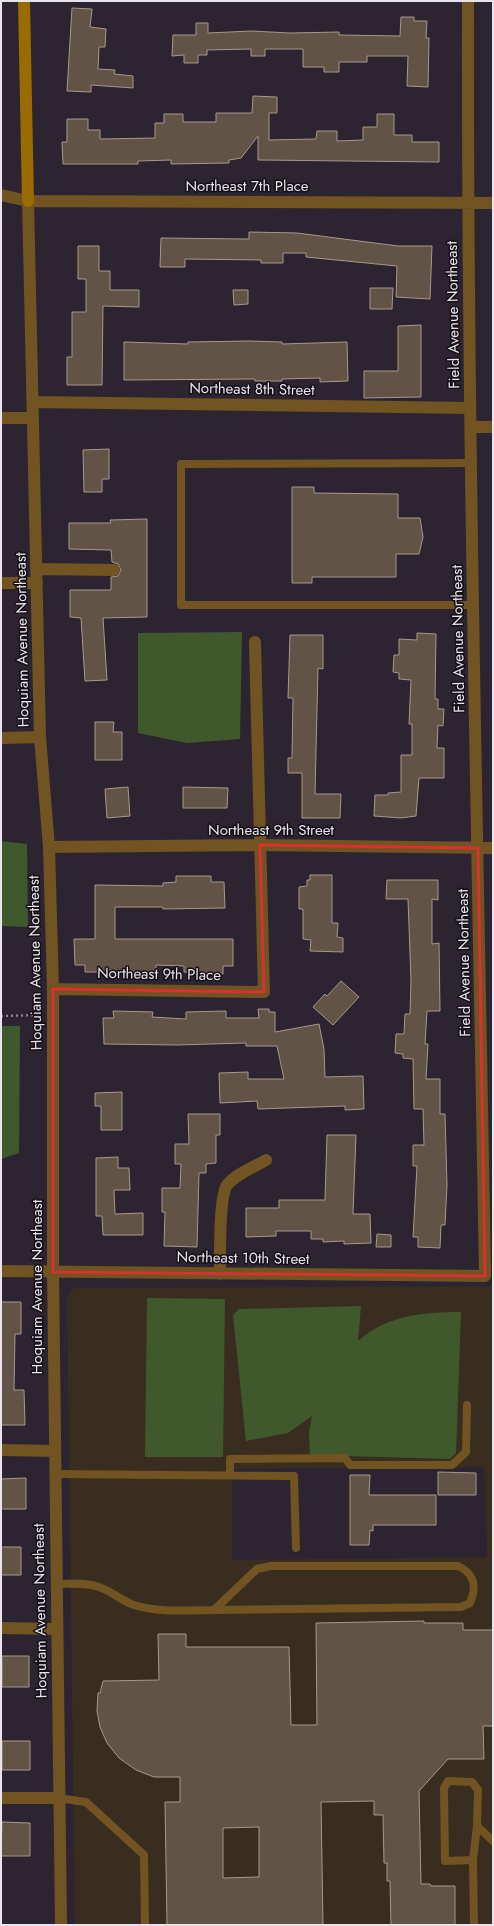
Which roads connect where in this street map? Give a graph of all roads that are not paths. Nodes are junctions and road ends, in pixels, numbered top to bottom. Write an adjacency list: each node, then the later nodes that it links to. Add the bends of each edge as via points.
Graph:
1 (24, 1): 4 (street, Hoquiam Avenue Northeast)
2 (468, 1): 5 (street, Field Avenue Northeast)
3 (1, 195): 4 (street, Northeast 7th Place)
4 (28, 201): 5 (street, Northeast 7th Place); 7 (street, Hoquiam Avenue Northeast)
5 (468, 203): 6 (street, Northeast 7th Place); 8 (street, Field Avenue Northeast)
6 (493, 203)
7 (32, 402): 8 (street, Northeast 8th Street); 10 (street, Hoquiam Avenue Northeast)
8 (470, 408): 11 (street, Field Avenue Northeast)
9 (1, 418): 10 (street)
10 (33, 418): 14 (street, Hoquiam Avenue Northeast)
11 (471, 427): 12 (street); 13 (street, Field Avenue Northeast)
12 (493, 427)
13 (471, 463): 18 (street, Field Avenue Northeast); 18 (lane, via 180,464 181,605)
14 (37, 569): 15 (street); 17 (street, Hoquiam Avenue Northeast)
15 (114, 570)
16 (1, 582): 17 (street)
17 (37, 583): 20 (street, Hoquiam Avenue Northeast)
18 (473, 605): 24 (street, Field Avenue Northeast)
19 (255, 642): 22 (street)
20 (40, 737): 21 (street); 23 (street, Hoquiam Avenue Northeast)
21 (1, 738)
22 (260, 845): 23 (street, Northeast 9th Street); 24 (street, Northeast 9th Street); 26 (street, Northeast 9th Place, via 264,992)
23 (49, 847): 26 (street, Hoquiam Avenue Northeast)
24 (478, 848): 25 (street, Northeast 9th Street); 31 (street, Field Avenue Northeast)
25 (493, 848)
26 (53, 989): 29 (street, Hoquiam Avenue Northeast)
27 (266, 1160): 30 (street, via 240,1174 226,1186 222,1206)
28 (1, 1271): 29 (street, Northeast 10th Street)
29 (52, 1272): 30 (street, Northeast 10th Street); 34 (street, Hoquiam Avenue Northeast)
30 (220, 1274): 31 (street, Northeast 10th Street)
31 (485, 1276)
32 (467, 1405): 36 (lane, via 466,1452 452,1465 350,1465 345,1458 230,1459)
33 (1, 1450): 34 (street)
34 (55, 1451): 35 (street, Hoquiam Avenue Northeast)
35 (55, 1474): 36 (lane); 38 (street, Hoquiam Avenue Northeast)
36 (230, 1475): 37 (lane, via 294,1476)
37 (296, 1548)
38 (56, 1584): 39 (lane, via 88,1584 134,1605 157,1610); 41 (street, Hoquiam Avenue Northeast)
39 (214, 1610): 39 (lane, via 461,1607 470,1603 474,1594 474,1584 473,1576 458,1566 271,1566 257,1569)
40 (1, 1628): 41 (street)
41 (57, 1629): 43 (street, Hoquiam Avenue Northeast)
42 (1, 1798): 43 (street)
43 (58, 1798): 47 (street, Hoquiam Avenue Northeast); 48 (lane, via 86,1802 144,1855)
44 (477, 1826): 45 (lane); 46 (lane); 46 (lane, via 478,1790 472,1782 448,1781 444,1788 445,1861)
45 (493, 1841)
46 (473, 1860): 49 (lane)
47 (61, 1925)
48 (145, 1925)
49 (474, 1925)

